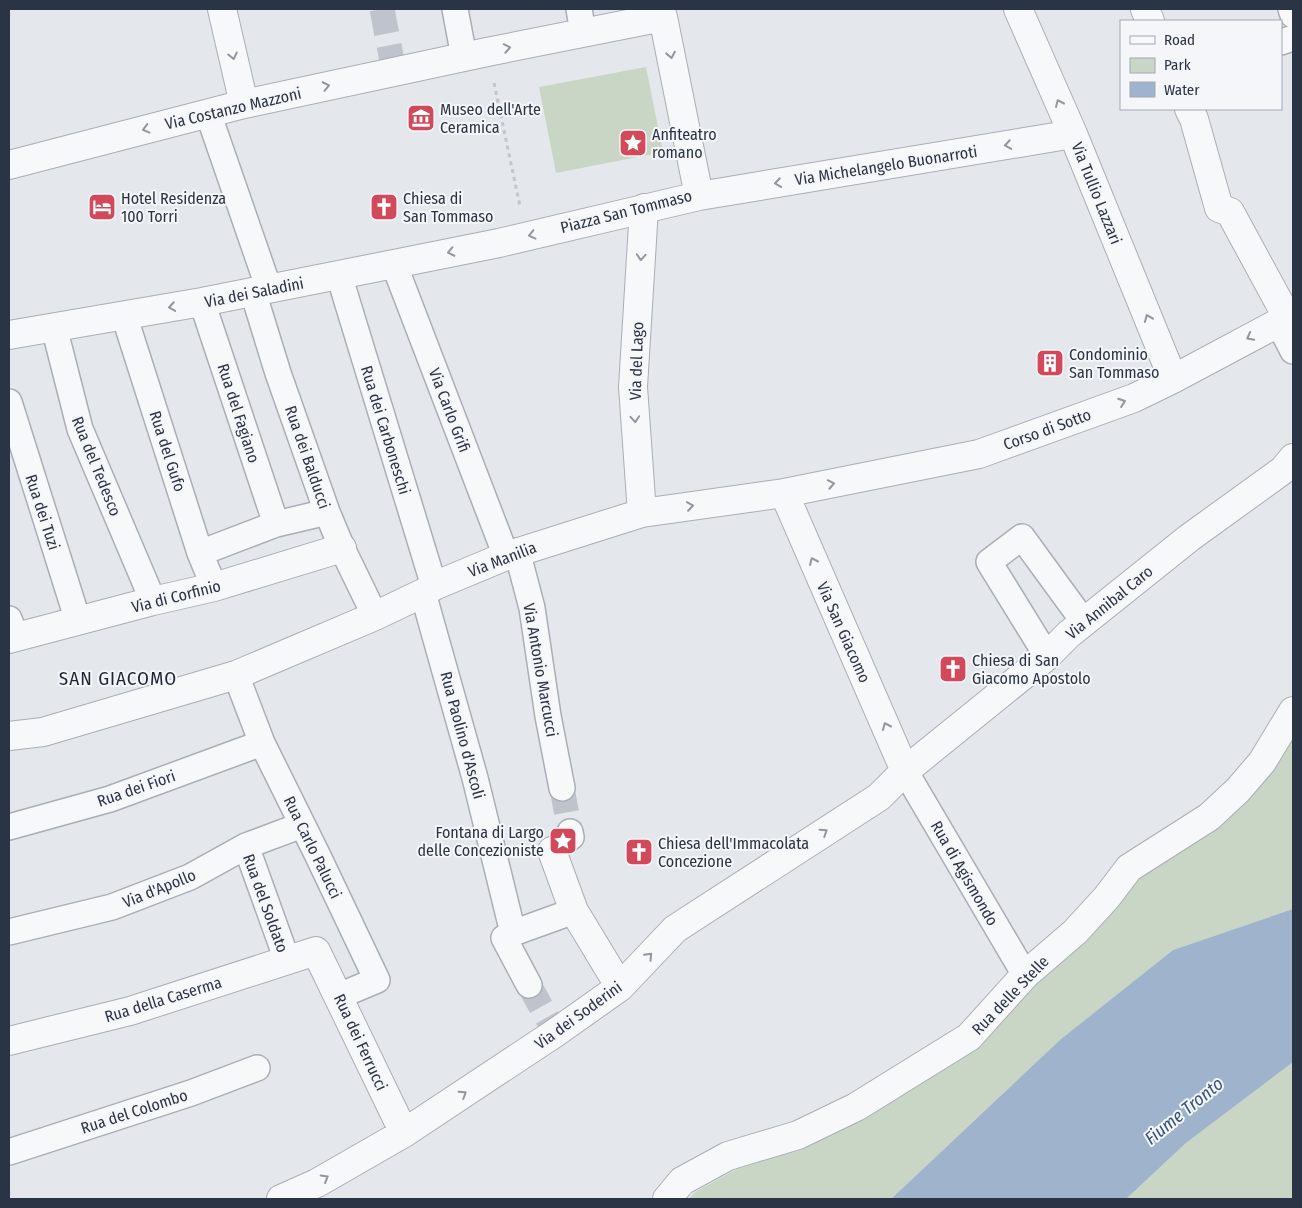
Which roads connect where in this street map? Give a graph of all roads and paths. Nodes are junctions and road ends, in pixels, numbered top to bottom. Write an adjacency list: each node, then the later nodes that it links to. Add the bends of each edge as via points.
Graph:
1 (222, 9): 9 (street, one-way to 9)
2 (455, 9): 8 (street)
3 (1018, 9): 12 (street, Via Tullio Lazzari, one-way to 3)
4 (1291, 9): 6 (street)
5 (667, 13): 7 (street, Piazza San Tommaso); 14 (street, Piazza San Tommaso, one-way to 14)
6 (1293, 14)
7 (581, 21): 8 (street, Piazza San Tommaso, one-way to 7)
8 (470, 56): 9 (street, Via Costanzo Mazzoni, one-way to 8, via 394,69); 16 (path)
9 (244, 104): 11 (street, Via Costanzo Mazzoni)
10 (1189, 110): 23 (street, via 1219,208 1230,212)
11 (208, 113): 13 (street, Via Costanzo Mazzoni, one-way to 13); 20 (street, Rua dei Balducci)
12 (1073, 134): 14 (street, Via Michelangelo Buonarroti, one-way to 14); 27 (street, Via Tullio Lazzari, one-way to 12)
13 (9, 165)
14 (699, 196): 15 (street, Piazza San Tommaso)
15 (644, 208): 16 (street, Piazza San Tommaso, one-way to 16); 32 (street, Via del Lago, one-way to 32, via 633,387)
16 (526, 236): 17 (street, Piazza San Tommaso)
17 (499, 242): 18 (street, Via dei Saladini, one-way to 18)
18 (394, 264): 19 (street, Via dei Saladini); 36 (street, Via Carlo Grifi)
19 (339, 275): 20 (street, Via dei Saladini); 38 (street, Rua dei Carboneschi)
20 (261, 290): 21 (street, Via dei Saladini); 31 (street, Rua dei Balducci, via 278,373)
21 (202, 302): 22 (street, Via dei Saladini, one-way to 22); 33 (street, Rua del Fagiano)
22 (124, 315): 24 (street, Via dei Saladini); 35 (street, Rua del Gufo)
23 (1286, 318): 26 (street); 27 (street, Corso di Sotto, one-way to 27)
24 (54, 327): 25 (street, Via dei Saladini); 39 (street, Rua del Tedesco, via 80,429)
25 (9, 335)
26 (1293, 352)
27 (1173, 379): 30 (street, Corso di Sotto, one-way to 27, via 979,454 1134,398)
28 (9, 402): 41 (street, Rua dei Tuzi)
29 (1293, 458): 42 (street, Via Annibal Caro, via 1283,470 1189,538)
30 (784, 493): 32 (street, Via Manilia, one-way to 30); 49 (street, Via San Giacomo, one-way to 30)
31 (327, 512): 33 (street); 34 (street, Rua dei Balducci)
32 (642, 513): 36 (street, Via Manilia)
33 (276, 524): 35 (street)
34 (342, 548): 37 (street, Via di Corfinio); 40 (street, Rua dei Balducci)
35 (200, 553): 37 (street, Rua del Gufo)
36 (511, 554): 38 (street, Via Manilia); 50 (street, Via Antonio Marcucci, via 532,608)
37 (214, 587): 39 (street, Via di Corfinio)
38 (428, 590): 40 (street, Via Manilia); 57 (street, Rua Paolino d'Ascoli)
39 (153, 601): 41 (street, Via di Corfinio)
40 (375, 616): 45 (street, Via Manilia)
41 (78, 621): 43 (street, Via di Corfinio)
42 (1084, 622): 44 (street, Via Annibal Caro); 44 (street, via 1022,537 989,562)
43 (11, 632)
44 (1047, 656): 49 (street, Via Annibal Caro)
45 (236, 675): 47 (street, Via Manilia, via 43,732); 48 (street, Rua Carlo Palucci)
46 (1293, 711): 60 (street, Rua delle Stelle, via 1262,762 1238,790 1209,817 1129,868 1075,932)
47 (9, 736)
48 (262, 742): 51 (street, Rua Carlo Palucci); 52 (street, Rua dei Fiori, via 110,799)
49 (905, 770): 60 (street, Rua di Agismondo); 62 (street, Via dei Soderini, one-way to 49, via 675,929 879,797)
50 (562, 788)
51 (302, 825): 54 (street, Via d'Apollo); 63 (street, Rua Carlo Palucci, via 376,980)
52 (9, 827)
53 (565, 840): 55 (street)
54 (246, 846): 56 (street, Via d'Apollo, via 190,877 121,904); 59 (street, Rua del Soldato)
55 (574, 911): 57 (street); 62 (street)
56 (9, 932)
57 (513, 933): 61 (street, Rua Paolino d'Ascoli, via 504,938)
58 (316, 951): 59 (street, Rua della Caserma); 63 (street, Rua dei Ferrucci)
59 (287, 960): 64 (street, Rua della Caserma, via 130,1011)
60 (1025, 975): 69 (street, Rua delle Stelle, via 969,1037 856,1107 798,1135 728,1156 682,1181)
61 (529, 985)
62 (620, 987): 66 (street, Via dei Soderini, one-way to 62, via 553,1028)
63 (339, 996): 66 (street, Rua dei Ferrucci)
64 (9, 1041)
65 (257, 1068): 67 (street, Rua del Colombo, via 191,1093)
66 (404, 1133): 68 (street, Via dei Soderini, one-way to 66, via 317,1183)
67 (9, 1152)
68 (281, 1199)
69 (667, 1199)

